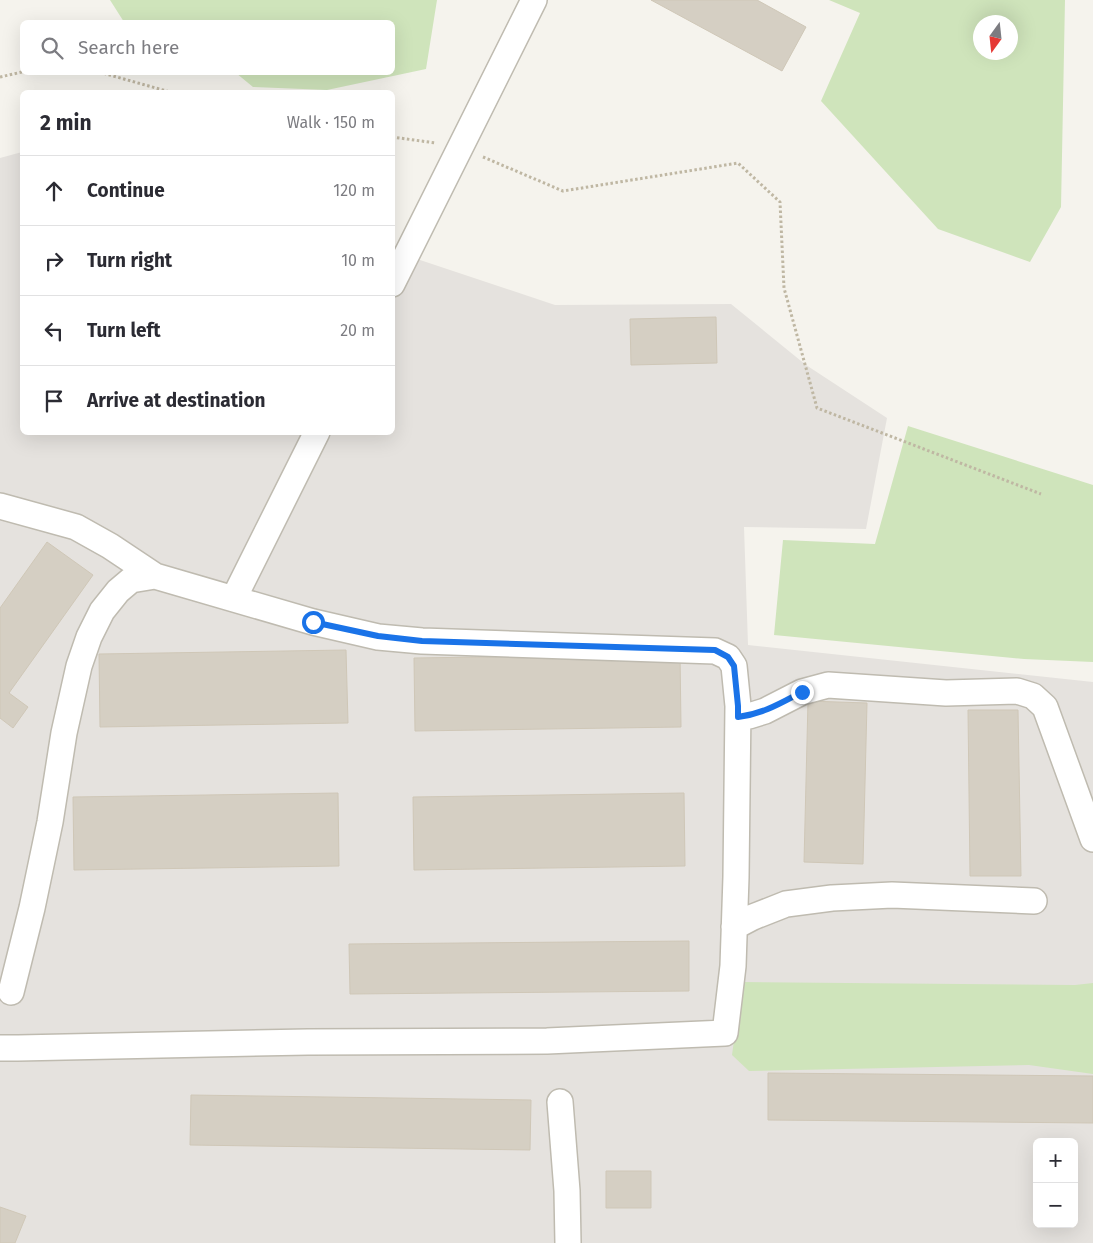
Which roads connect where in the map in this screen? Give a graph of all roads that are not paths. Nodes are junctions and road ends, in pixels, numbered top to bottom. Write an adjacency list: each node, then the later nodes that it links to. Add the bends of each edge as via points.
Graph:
1 (534, 0): 2 (lane)
2 (395, 278)
3 (316, 435): 6 (lane)
4 (0, 506): 5 (lane, via 76,527)
5 (155, 576): 6 (lane); 11 (lane, via 132,580 118,591 102,611 89,637 64,734 50,822)
6 (234, 598): 7 (lane, via 313,622 405,640 715,650 728,657 734,666)
7 (738, 717): 8 (lane, via 765,711 802,692 828,685 946,693 1017,691 1033,696 1045,707); 10 (lane)
8 (1093, 839)
9 (1034, 901): 10 (lane, via 892,895 832,898 786,904)
10 (734, 927): 12 (lane, via 725,1033 547,1041)
11 (11, 992)
12 (0, 1048)
13 (560, 1102): 14 (lane)
14 (568, 1243)

